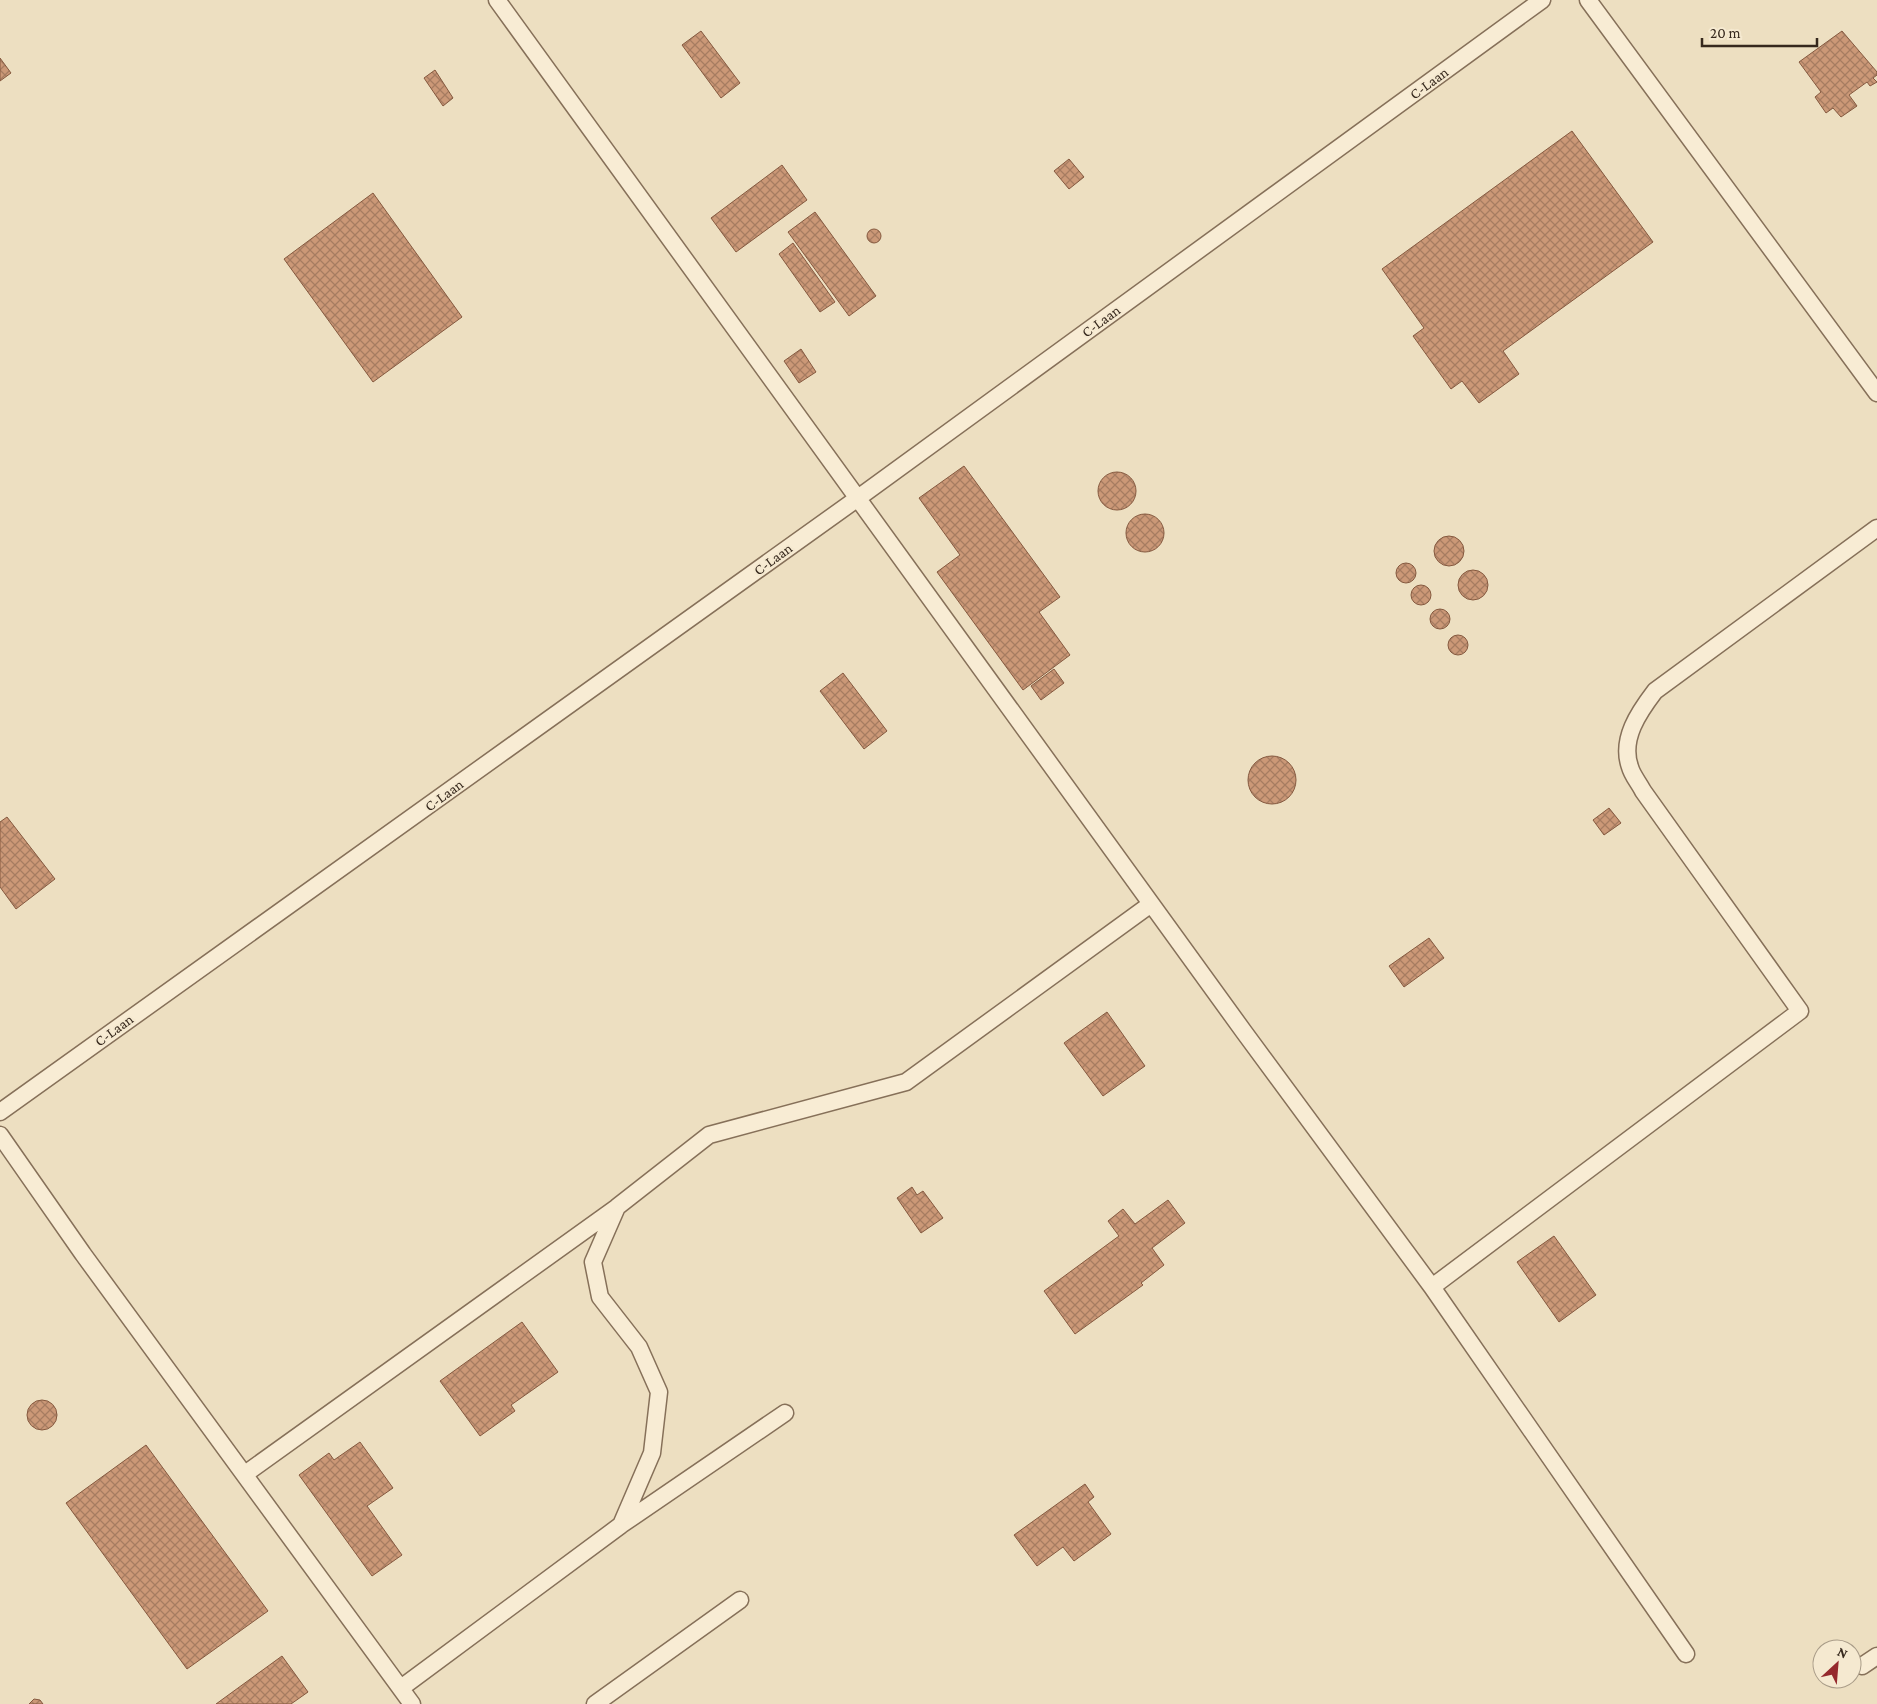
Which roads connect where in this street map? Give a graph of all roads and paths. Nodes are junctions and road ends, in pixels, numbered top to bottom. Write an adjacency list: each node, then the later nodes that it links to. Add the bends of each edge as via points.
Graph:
1 (497, 0): 5 (lane)
2 (1542, 0): 5 (lane, C-Laan)
3 (1588, 0): 4 (lane)
4 (1877, 394)
5 (858, 498): 7 (lane); 8 (lane, C-Laan)
6 (1877, 528): 11 (lane, via 1655,691 1637,714 1627,743 1629,766 1643,791 1800,1011)
7 (1151, 904): 10 (lane, via 906,1082 709,1135); 11 (lane)
8 (0, 1112)
9 (0, 1136): 13 (lane)
10 (617, 1207): 13 (lane); 14 (lane, via 593,1262 600,1297 639,1346 659,1392 652,1453)
11 (1432, 1287): 16 (lane)
12 (786, 1413): 14 (lane)
13 (245, 1474): 19 (lane)
14 (621, 1525): 19 (lane)
15 (740, 1600): 21 (lane)
16 (1686, 1654)
17 (1877, 1656): 18 (lane)
18 (1862, 1666)
19 (401, 1688): 20 (lane)
20 (412, 1704)
21 (595, 1704)

